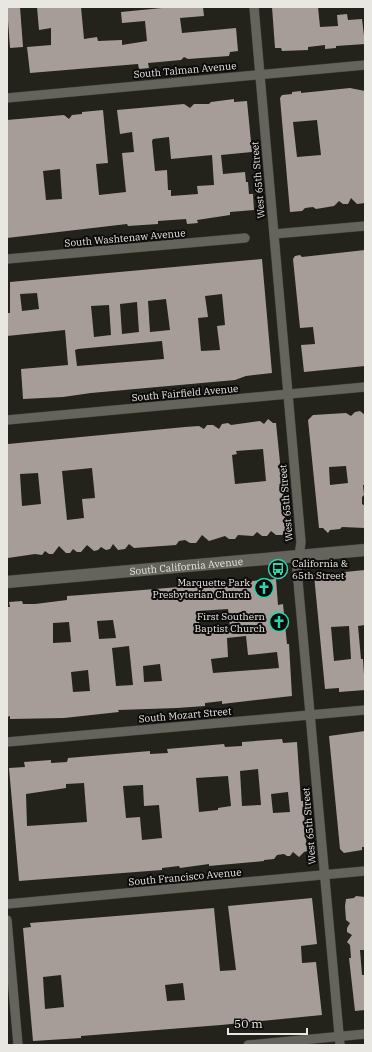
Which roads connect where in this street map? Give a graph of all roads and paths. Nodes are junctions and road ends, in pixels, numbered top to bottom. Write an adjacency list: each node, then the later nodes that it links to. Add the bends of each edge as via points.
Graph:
1 (254, 7): 3 (street, West 65th Street)
2 (365, 65): 3 (street, South Talman Avenue)
3 (260, 75): 4 (street, South Talman Avenue); 6 (street, West 65th Street)
4 (7, 98)
5 (365, 226): 6 (street)
6 (274, 234): 10 (street, West 65th Street)
7 (245, 238): 8 (street, South Washtenaw Avenue)
8 (7, 259)
9 (365, 387): 10 (street, South Fairfield Avenue)
10 (287, 394): 11 (street, South Fairfield Avenue); 13 (street, West 65th Street, via 301,542)
11 (7, 420)
12 (365, 550): 13 (street, South California Avenue)
13 (299, 556): 14 (street, South California Avenue); 16 (street, West 65th Street, via 297,570)
14 (7, 582)
15 (365, 710): 16 (street, South Mozart Street)
16 (310, 715): 17 (street, South Mozart Street); 19 (street, West 65th Street)
17 (7, 742)
18 (365, 871): 19 (street, South Francisco Avenue)
19 (324, 875): 20 (street, South Francisco Avenue); 23 (street, West 65th Street)
20 (7, 904)
21 (7, 920): 24 (street)
22 (365, 1034): 23 (street)
23 (339, 1041): 25 (street)
24 (18, 1045)
25 (248, 1045)

